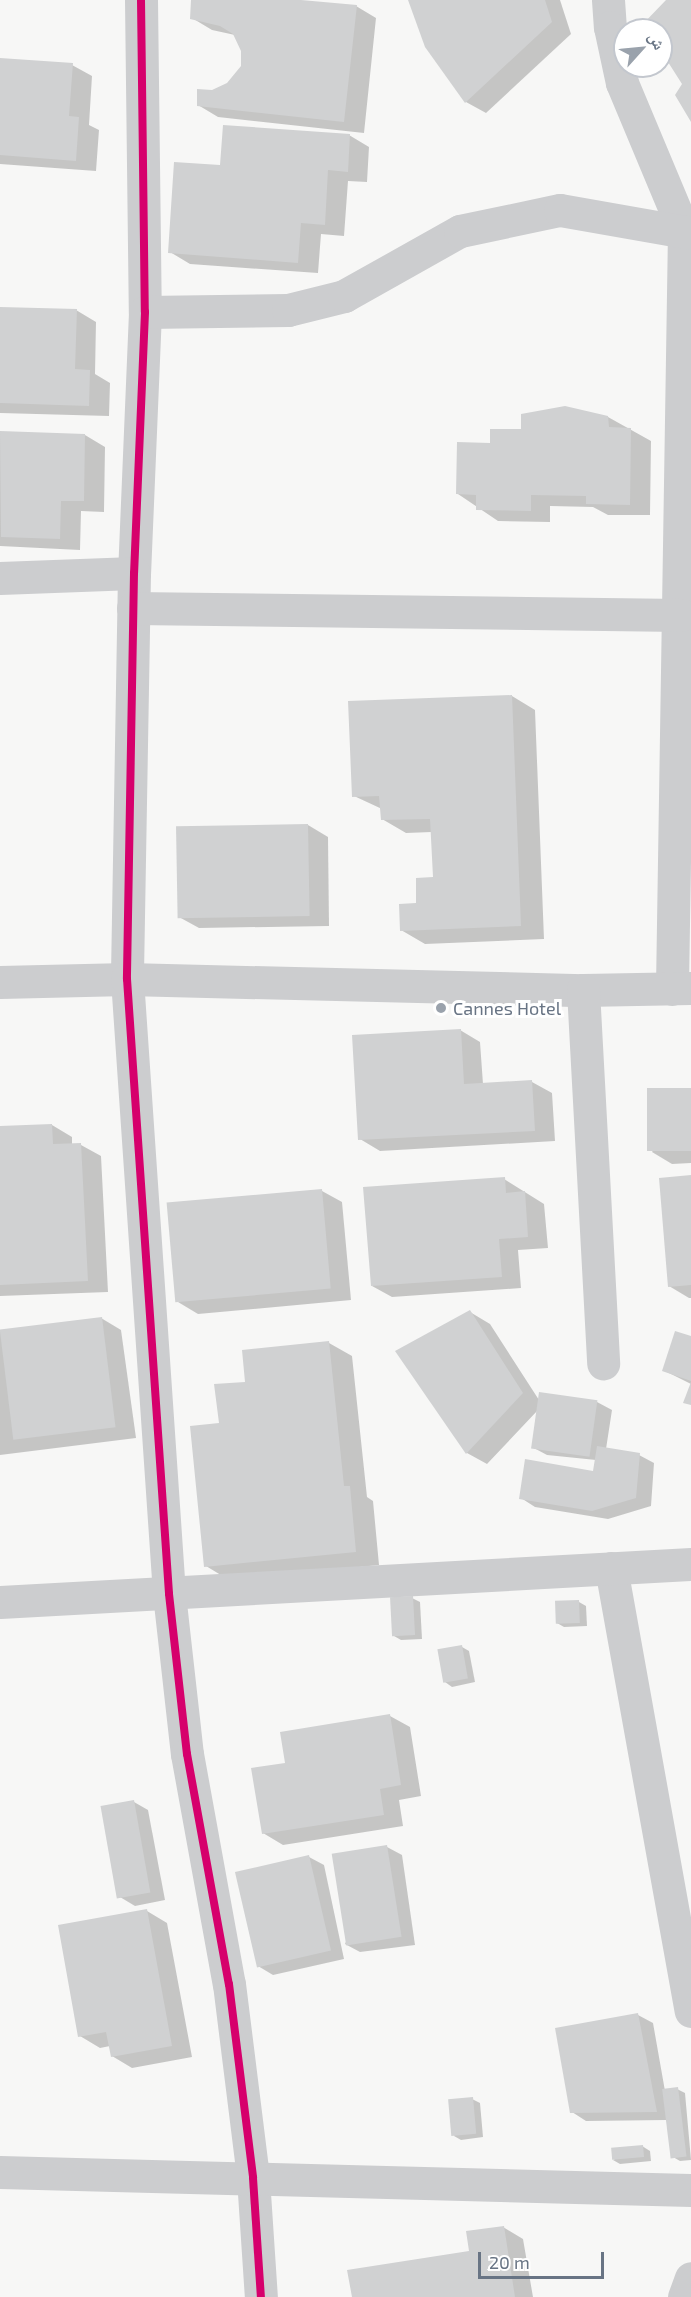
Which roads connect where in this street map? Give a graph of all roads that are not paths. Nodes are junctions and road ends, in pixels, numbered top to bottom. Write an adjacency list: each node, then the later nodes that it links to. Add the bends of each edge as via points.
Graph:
1 (141, 0): 4 (street)
2 (608, 0): 3 (street, via 622,83)
3 (688, 232): 4 (street, via 560,210 460,231 344,296 288,310); 8 (street)
4 (145, 312): 5 (street)
5 (134, 573): 6 (street); 7 (street)
6 (0, 578)
7 (133, 608): 8 (street); 9 (street)
8 (681, 615): 11 (street)
9 (127, 979): 10 (street); 12 (street); 16 (street)
10 (0, 982)
11 (682, 989): 12 (street)
12 (583, 990): 13 (street)
13 (603, 1363)
14 (691, 1564): 15 (street)
15 (612, 1568): 16 (street); 18 (street)
16 (169, 1594): 17 (street); 20 (street, via 188,1755 228,1984)
17 (0, 1602)
18 (691, 2011)
19 (0, 2172): 20 (street)
20 (253, 2178): 21 (street); 23 (street)
21 (691, 2190)
22 (691, 2278): 24 (street)
23 (261, 2297)
24 (684, 2297)

